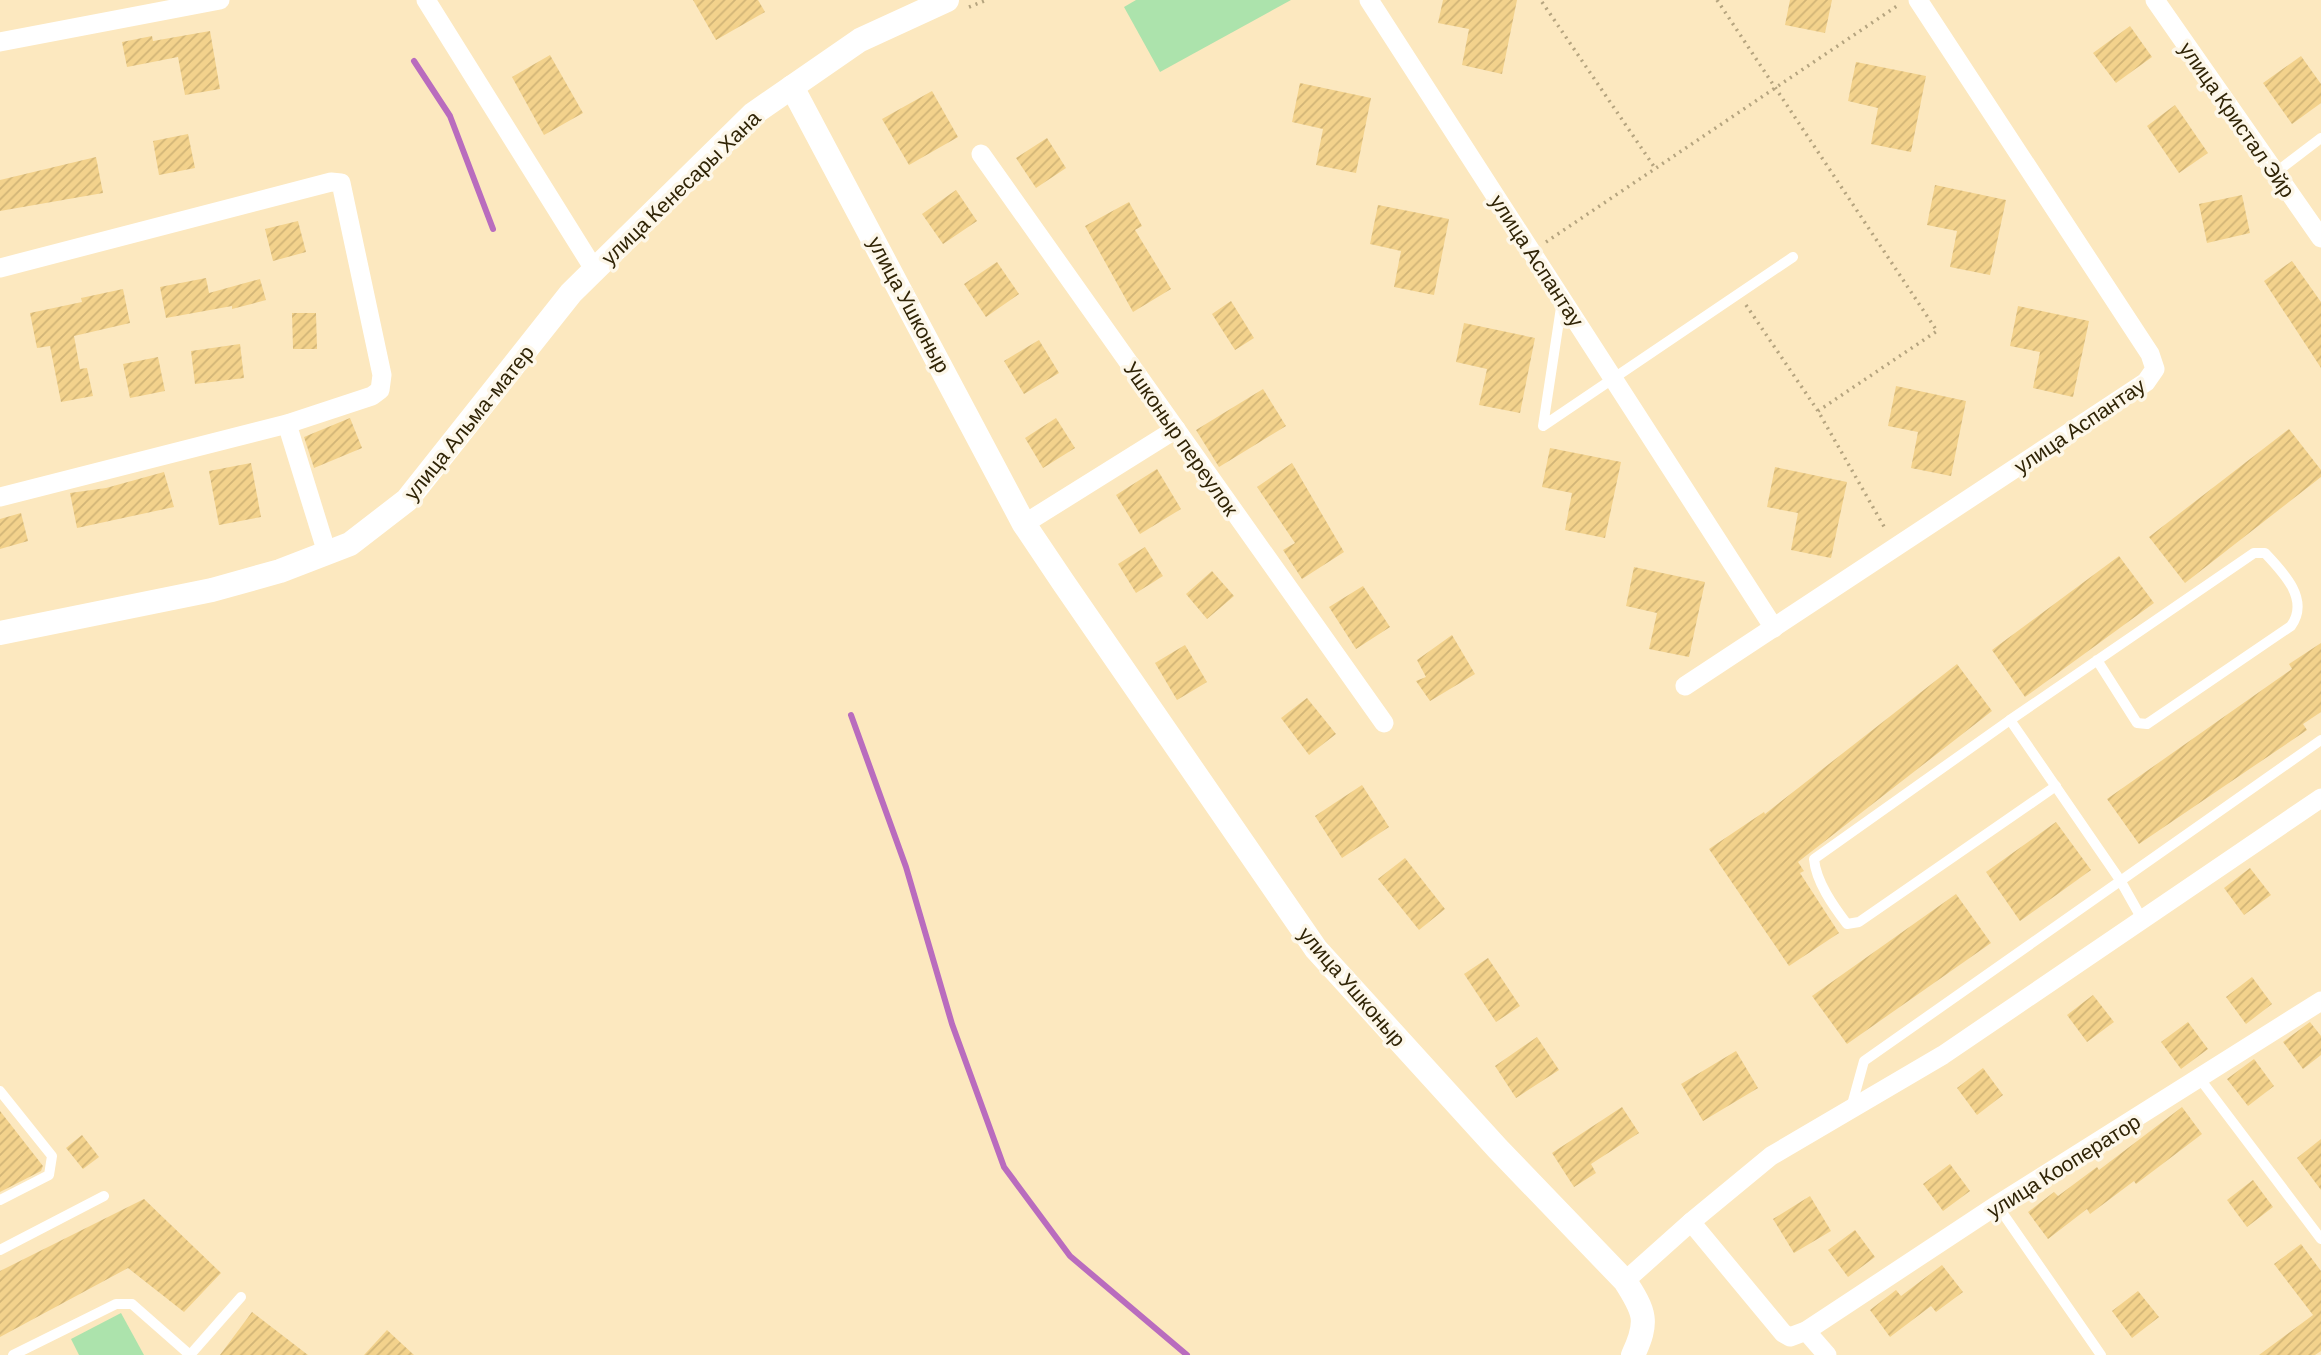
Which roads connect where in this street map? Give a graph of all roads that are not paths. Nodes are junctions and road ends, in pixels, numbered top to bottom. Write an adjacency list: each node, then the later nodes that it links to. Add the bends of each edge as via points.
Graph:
1 (220, 0): 7 (street)
2 (426, 0): 15 (street)
3 (1369, 0): 16 (street, улица Аспантау)
4 (1917, 0): 23 (street, улица Аспантау, via 2150,354 2155,369 2147,382)
5 (2155, 0): 11 (street, улица Кристал Эйр)
6 (955, 4): 8 (street, улица Кенесары Хана, via 860,40)
7 (0, 42)
8 (792, 87): 15 (street, улица Кенесары Хана, via 753,114); 21 (street, улица Ушконыр)
9 (2321, 138): 11 (lane)
10 (981, 154): 19 (street, Ушконыр переулок)
11 (2275, 173): 12 (street, улица Кристал Эйр)
12 (2321, 238)
13 (1793, 257): 17 (lane)
14 (0, 268): 18 (street, via 331,181 341,183 382,375 380,390)
15 (594, 269): 22 (street, улица Альма-матер, via 407,500 350,544)
16 (1562, 297): 17 (street, улица Аспантау); 17 (lane, via 1543,426)
17 (1614, 377): 23 (street, улица Аспантау)
18 (287, 424): 20 (street); 22 (street)
19 (1176, 429): 21 (street); 28 (street, Ушконыр переулок)
20 (0, 497)
21 (1024, 524): 44 (street, улица Ушконыр, via 1316,949)
22 (327, 552): 24 (street, улица Альма-матер, via 212,590)
23 (1774, 628): 26 (street, улица Аспантау)
24 (0, 632)
25 (2097, 660): 25 (lane, via 2137,723 2147,724 2291,626 2300,614 2300,602 2277,565 2264,553 2254,552); 27 (lane)
26 (1685, 686)
27 (2010, 720): 30 (lane); 30 (lane, via 1814,859 1815,870 1839,914 1847,924 1859,922)
28 (1384, 723)
29 (2321, 740): 32 (lane)
30 (2056, 786): 32 (lane)
31 (2321, 798): 33 (street)
32 (2120, 880): 33 (lane); 37 (lane, via 1864,1060)
33 (2142, 919): 37 (street, via 1943,1055)
34 (2321, 1001): 35 (street, улица Кооператор)
35 (2200, 1079): 40 (street, улица Кооператор); 42 (lane)
36 (0, 1091): 39 (lane, via 52,1156 49,1175)
37 (1851, 1108): 41 (street, via 1771,1156)
38 (104, 1196): 43 (lane)
39 (0, 1200)
40 (1997, 1205): 46 (street, улица Кооператор); 51 (lane)
41 (1691, 1222): 44 (street); 46 (street, via 1783,1333 1790,1337)
42 (2321, 1239)
43 (0, 1250)
44 (1625, 1282): 49 (street, улица Ушконыр, via 1645,1325)
45 (241, 1297): 48 (lane)
46 (1806, 1331): 50 (street)
47 (13, 1355): 48 (lane, via 116,1304 132,1304)
48 (190, 1355)
49 (1633, 1355)
50 (1827, 1355)
51 (2101, 1355)

